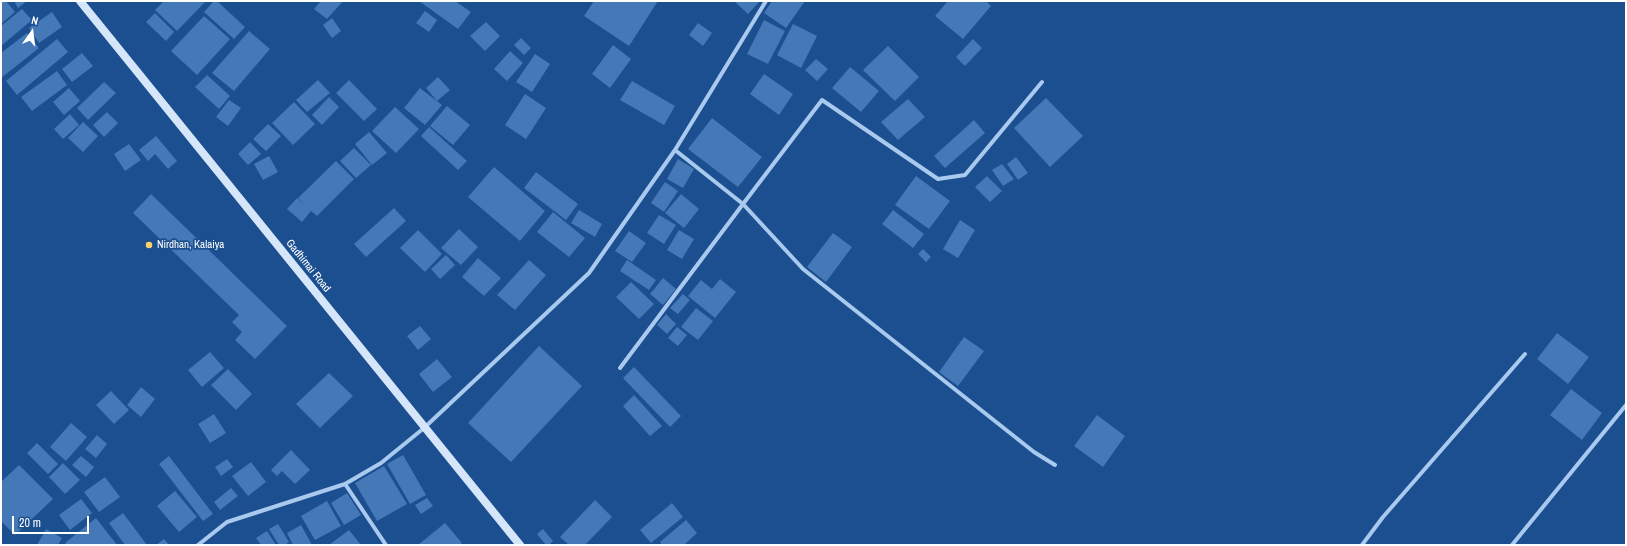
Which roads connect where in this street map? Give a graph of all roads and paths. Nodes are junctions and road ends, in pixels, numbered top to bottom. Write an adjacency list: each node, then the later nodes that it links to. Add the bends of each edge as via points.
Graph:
1 (80, 1): 9 (street, Gadhimai Road)
2 (766, 1): 4 (street)
3 (1042, 82): 5 (street, via 965,175 938,178 822,100)
4 (675, 150): 5 (street); 9 (street, via 589,273)
5 (744, 204): 7 (street); 10 (street, via 803,269 1027,447)
6 (1525, 354): 15 (street, via 1383,517)
7 (620, 368)
8 (1626, 405): 16 (street)
9 (424, 428): 11 (street, via 381,463); 14 (street, Gadhimai Road)
10 (1055, 465)
11 (345, 484): 12 (street, via 227,522); 13 (street)
12 (198, 545)
13 (386, 545)
14 (520, 545)
15 (1362, 545)
16 (1512, 545)

